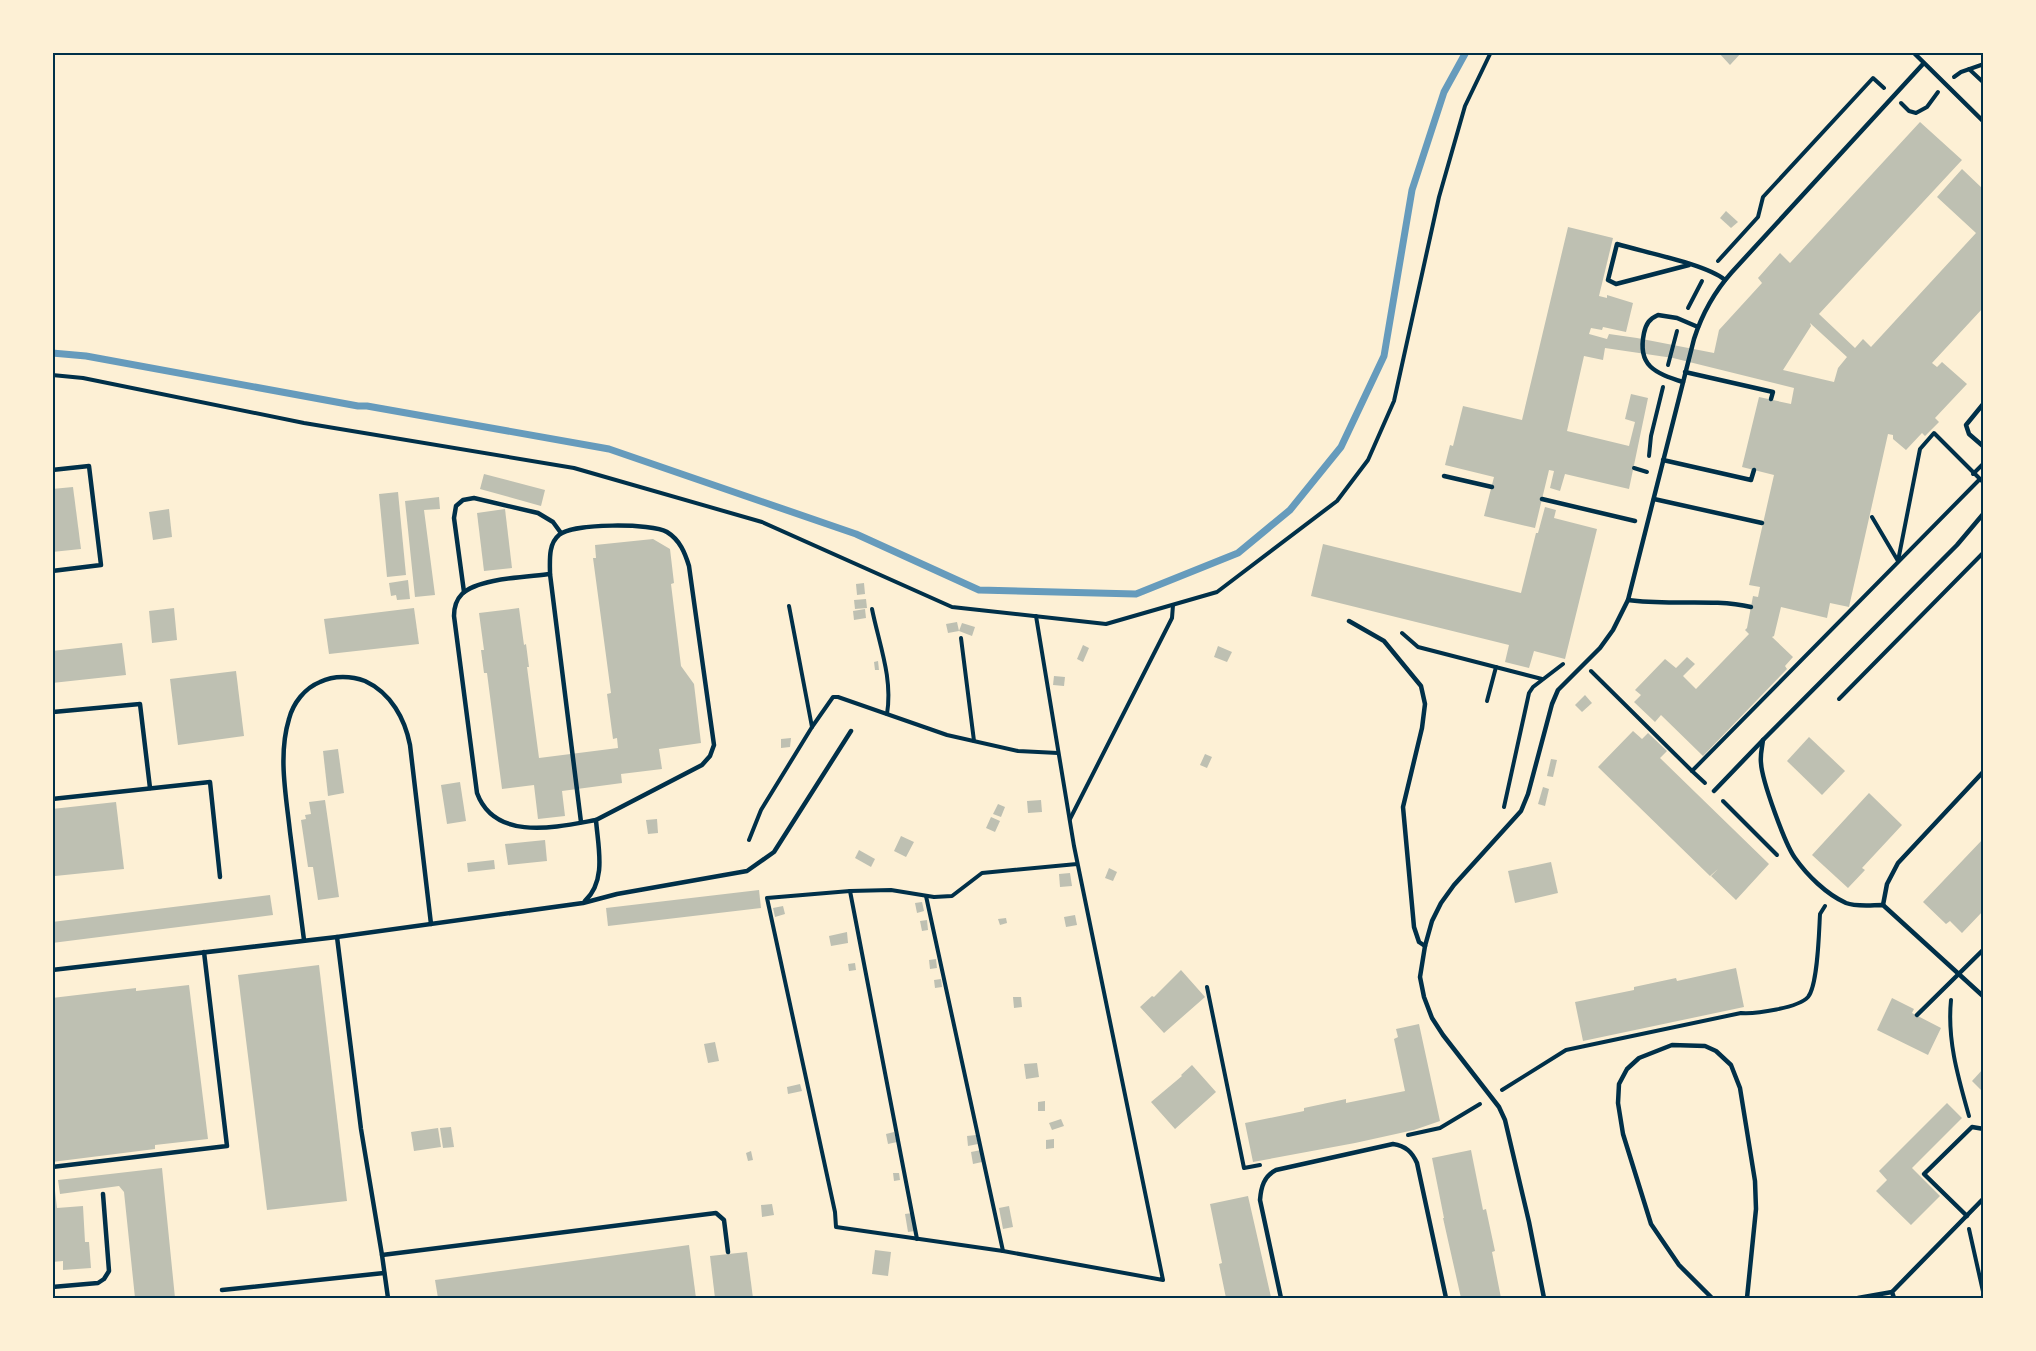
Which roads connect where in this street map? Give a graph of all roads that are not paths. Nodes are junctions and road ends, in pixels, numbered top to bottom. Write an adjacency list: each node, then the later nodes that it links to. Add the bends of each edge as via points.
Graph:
1 (1913, 52): 2 (lane)
2 (1923, 64): 3 (lane); 5 (lane)
3 (1983, 122)
4 (1689, 265): 4 (lane, via 1617,244 1608,280 1616,284); 5 (lane)
5 (1725, 280): 6 (lane)
6 (1698, 327): 7 (lane); 8 (lane, via 1658,315 1645,330 1641,347 1646,363 1666,377)
7 (1685, 372): 8 (lane); 9 (lane, via 1773,392)
8 (1683, 382): 12 (lane)
9 (1771, 399)
10 (1983, 403): 11 (lane, via 1966,425 1969,434)
11 (1983, 447)
12 (1663, 460): 14 (lane, via 1751,480); 18 (lane)
13 (52, 470): 23 (lane, via 89,466 101,565)
14 (1754, 470)
15 (1444, 476): 16 (lane)
16 (1492, 487)
17 (1542, 499): 20 (lane)
18 (1654, 500): 21 (lane); 26 (lane)
19 (1983, 513): 31 (lane, via 1957,545)
20 (1635, 521)
21 (1762, 524)
22 (561, 533): 24 (lane, via 550,553); 25 (lane, via 553,522 538,513 474,498 463,500 456,506 454,519); 36 (lane, via 567,529 654,528 664,530 679,542 689,566 713,736 711,753 702,765)
23 (52, 571)
24 (550, 574): 25 (lane, via 479,585); 37 (lane)
25 (464, 592): 37 (lane, via 456,602 454,616 480,802 497,819 516,826 533,828)
26 (1628, 600): 27 (lane); 44 (lane, via 1613,630 1558,690 1521,811 1454,885 1432,921)
27 (1751, 606)
28 (1349, 621): 44 (lane, via 1383,641 1421,686 1425,704 1422,728 1403,807 1414,927 1419,942)
29 (53, 712): 33 (lane, via 140,704)
30 (851, 731): 39 (lane, via 774,852 747,871)
31 (1763, 740): 34 (lane); 40 (lane, via 1763,777 1793,856 1832,896 1849,904)
32 (1983, 771): 40 (lane, via 1898,863 1887,884)
33 (150, 788): 35 (lane); 38 (lane, via 210,782)
34 (1714, 791)
35 (52, 799)
36 (596, 820): 37 (lane); 39 (lane, via 599,878)
37 (581, 822)
38 (220, 877)
39 (583, 903): 41 (lane)
40 (1883, 905): 48 (lane)
41 (431, 924): 42 (lane); 43 (lane, via 413,762 404,723 391,701 372,685 357,678 333,678 310,687 295,704 284,747)
42 (337, 937): 43 (lane); 57 (lane, via 361,1129)
43 (304, 940): 46 (lane)
44 (1425, 946): 65 (lane, via 1420,977 1432,1018 1499,1107 1510,1136)
45 (1983, 949): 48 (lane)
46 (204, 952): 47 (lane); 52 (lane, via 227,1146)
47 (52, 970)
48 (1959, 973): 49 (lane); 50 (lane)
49 (1983, 997)
50 (1917, 1015)
51 (1983, 1129): 55 (lane, via 1972,1127 1923,1173)
52 (52, 1167)
53 (103, 1194): 59 (lane, via 109,1271 98,1282)
54 (1983, 1198): 55 (lane)
55 (1966, 1216): 61 (lane)
56 (728, 1252): 57 (lane, via 724,1220 716,1213)
57 (382, 1256): 58 (lane)
58 (384, 1273): 60 (lane); 62 (lane)
59 (52, 1287)
60 (222, 1290)
61 (1892, 1292): 68 (lane); 69 (lane)
62 (388, 1299)
63 (1281, 1299): 64 (lane, via 1260,1200 1268,1175 1393,1144 1409,1150 1417,1163)
64 (1446, 1299)
65 (1544, 1299)
66 (1712, 1299): 67 (lane, via 1679,1265 1651,1224 1623,1134 1618,1103 1622,1076 1627,1069 1639,1058 1672,1045 1705,1046 1716,1051 1731,1065 1740,1088 1755,1181)
67 (1748, 1299)
68 (1858, 1299)
69 (1894, 1299)

